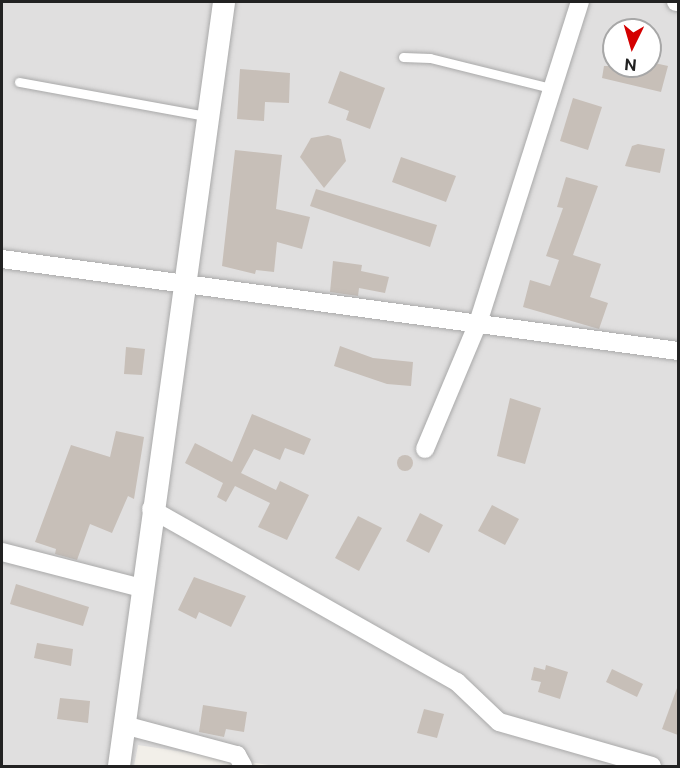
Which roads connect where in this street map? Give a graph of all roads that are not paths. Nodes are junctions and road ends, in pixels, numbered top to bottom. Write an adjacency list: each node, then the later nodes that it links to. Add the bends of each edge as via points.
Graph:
1 (224, 2): 6 (street)
2 (580, 2): 5 (street)
3 (403, 57): 5 (lane, via 430,58)
4 (19, 82): 6 (lane)
5 (554, 89): 9 (street)
6 (210, 117): 8 (street)
7 (2, 259): 8 (street)
8 (183, 284): 9 (street); 12 (street)
9 (478, 323): 10 (street); 11 (street)
10 (678, 351)
11 (426, 449)
12 (151, 509): 14 (street); 16 (street, via 457,682 499,722)
13 (2, 552): 14 (street)
14 (141, 588): 15 (street)
15 (124, 726): 17 (street); 18 (street, via 237,755)
16 (633, 763): 19 (street)
17 (119, 766)
18 (243, 766)
19 (652, 766)

